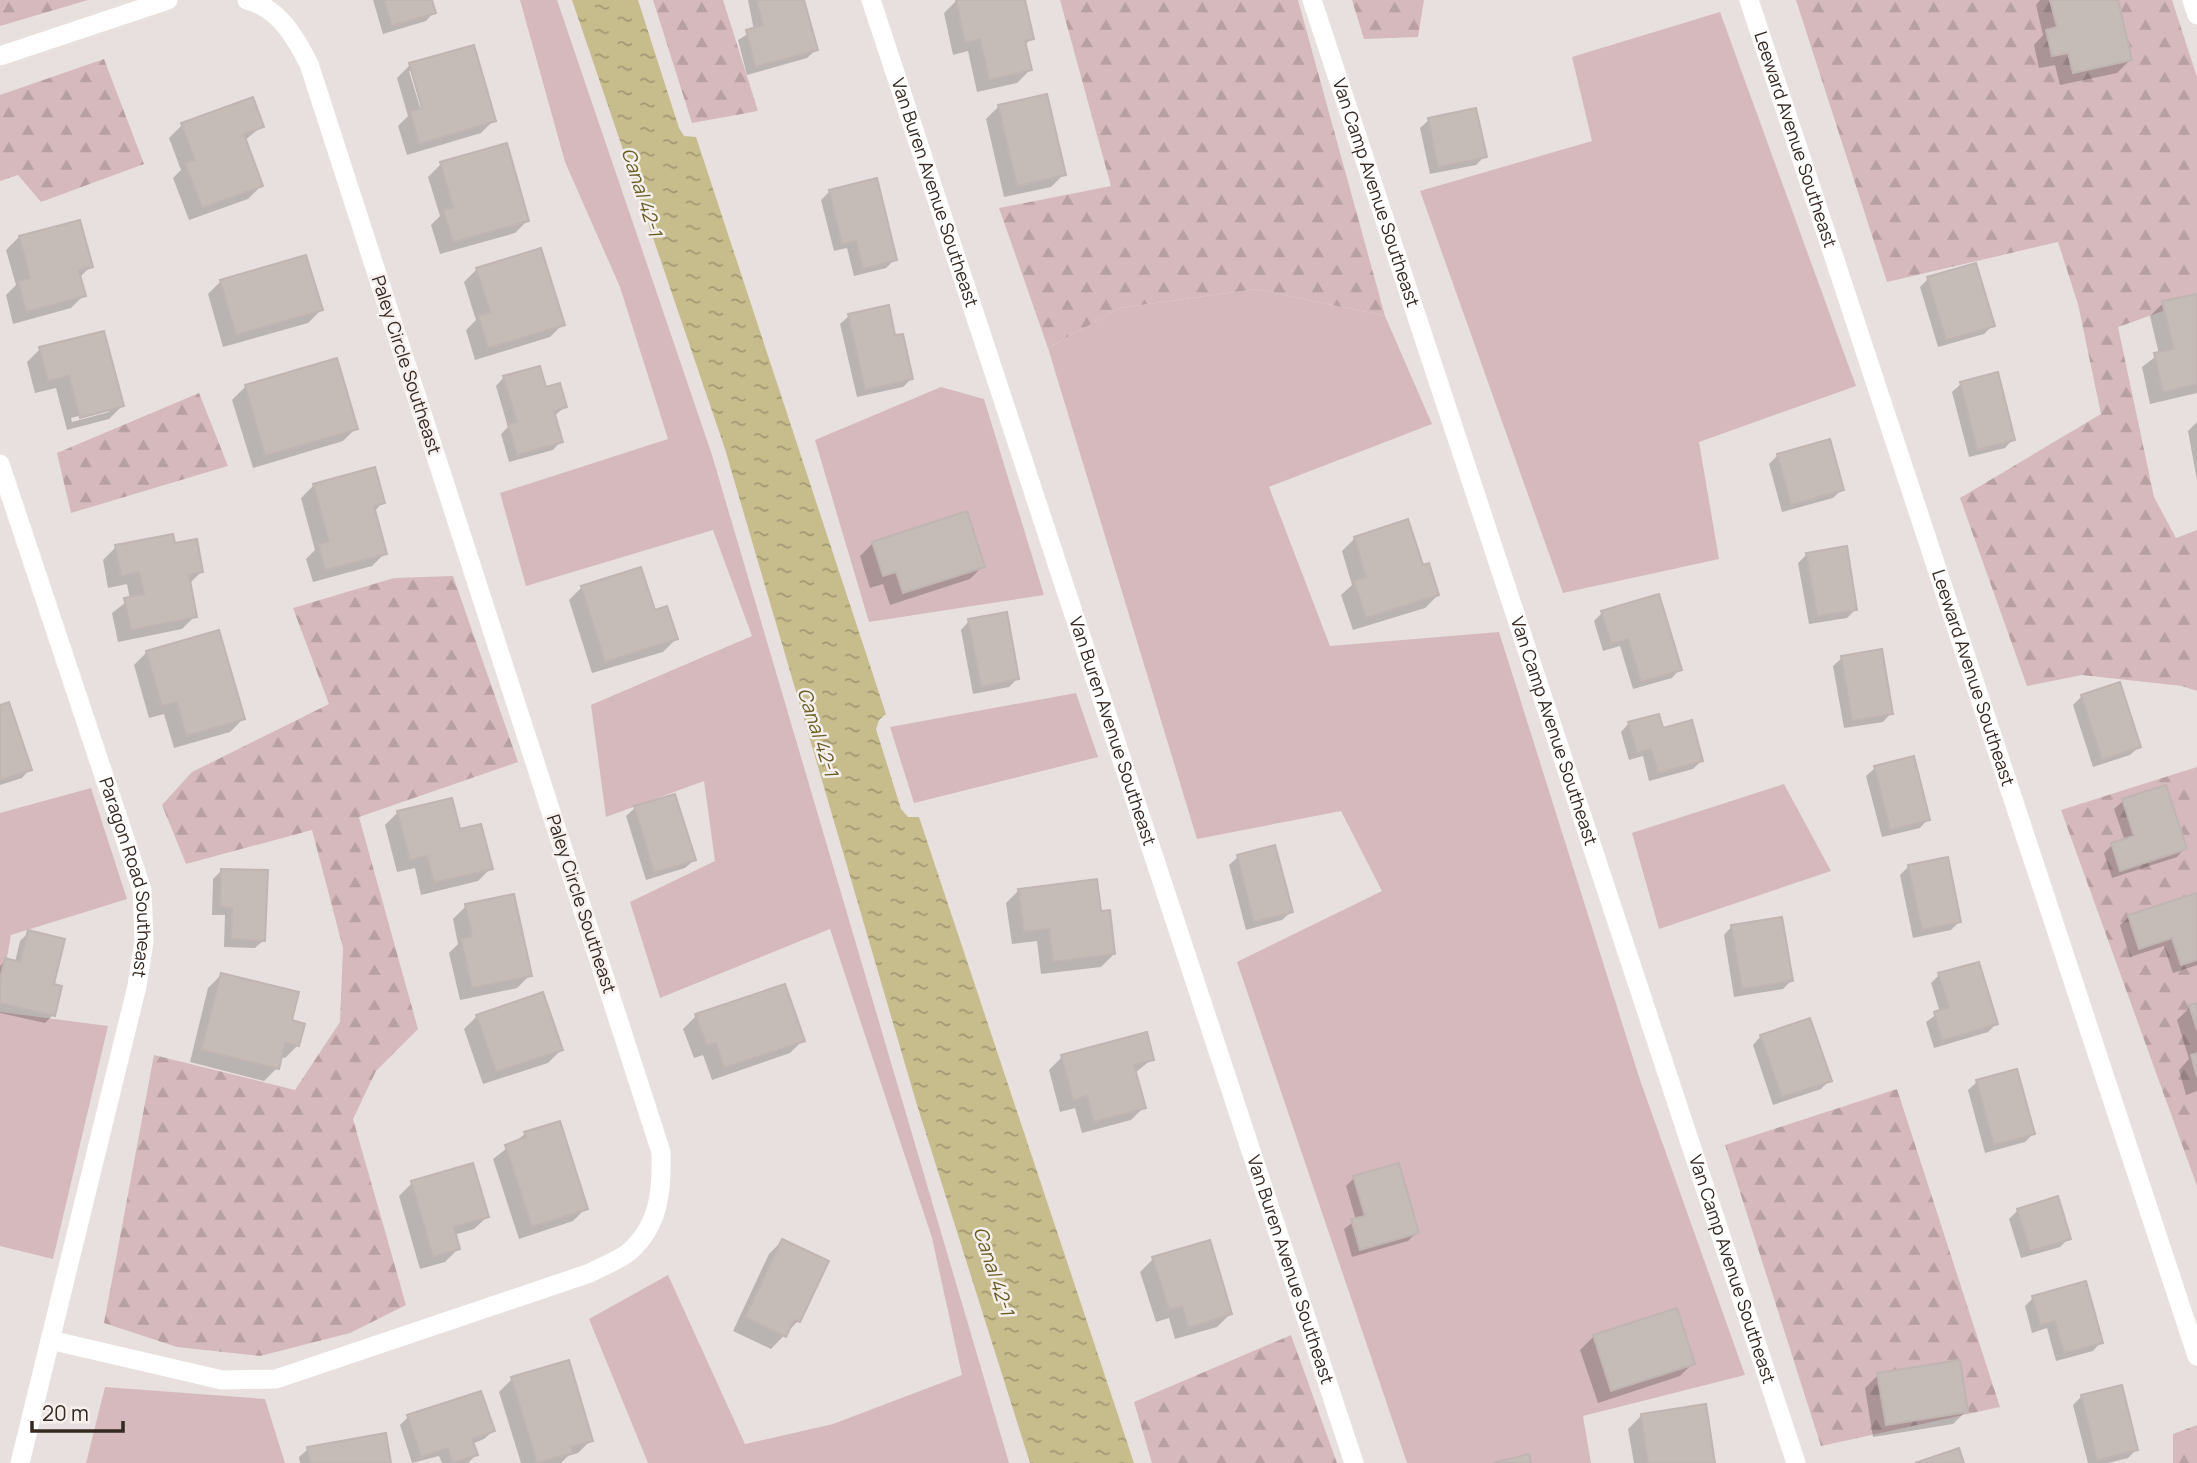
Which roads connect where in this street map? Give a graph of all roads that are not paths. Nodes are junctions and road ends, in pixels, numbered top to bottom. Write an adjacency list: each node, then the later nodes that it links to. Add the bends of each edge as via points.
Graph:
1 (168, 0): 8 (street)
2 (247, 0): 10 (street, Paley Circle Southeast, via 257,2 289,27 309,64 661,1152 662,1191 653,1220 629,1252 590,1273 275,1379 222,1380)
3 (871, 0): 13 (street, Van Buren Avenue Southeast)
4 (1312, 0): 14 (street, Van Camp Avenue Southeast)
5 (1749, 0): 11 (street, Leeward Avenue Southeast)
6 (2192, 0): 7 (street)
7 (2197, 15)
8 (0, 56)
9 (0, 464): 10 (street, Paragon Road Southeast, via 142,890 144,941 137,986)
10 (50, 1340): 12 (street, Paragon Road Southeast)
11 (2197, 1356)
12 (20, 1463)
13 (1354, 1463)
14 (1796, 1463)

